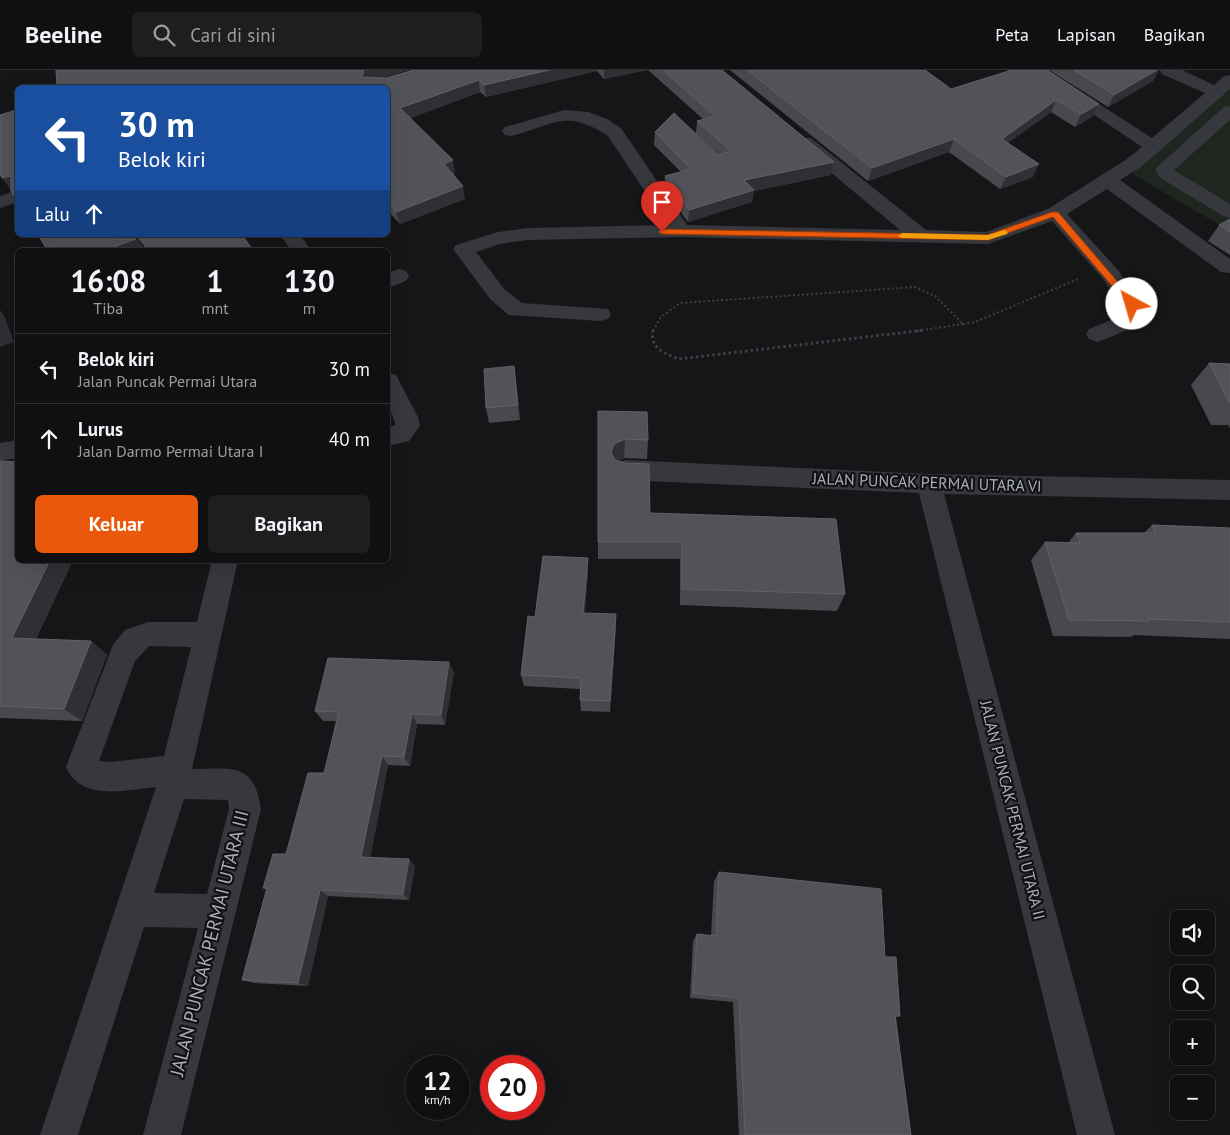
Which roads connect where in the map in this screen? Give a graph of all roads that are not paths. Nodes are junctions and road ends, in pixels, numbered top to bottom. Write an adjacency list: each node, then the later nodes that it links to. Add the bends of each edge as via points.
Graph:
1 (1035, 70): 9 (street)
2 (1168, 70): 3 (street)
3 (1223, 86): 5 (street)
4 (1230, 110): 8 (street)
5 (1180, 122): 8 (street); 9 (street)
6 (512, 131): 15 (street, via 561,116 581,114 599,120 615,132)
7 (792, 131): 16 (street)
8 (1205, 133): 13 (street, via 1164,171)
9 (1153, 146): 10 (street)
10 (1107, 180): 14 (street); 21 (street)
11 (15, 197): 12 (street)
12 (0, 202)
13 (1230, 212)
14 (1055, 213): 16 (street, via 988,238); 23 (street, via 1104,268 1137,314 1134,319)
15 (681, 232): 16 (street); 22 (street, via 528,234 498,238 463,249 498,295 517,310)
16 (920, 236)
17 (125, 237): 19 (street)
18 (291, 237): 20 (street)
19 (133, 248)
20 (300, 248)
21 (1228, 266)
22 (600, 314)
23 (1097, 334)
24 (390, 385): 25 (street, via 408,426)
25 (394, 436)
26 (15, 450): 27 (street)
27 (0, 452)
28 (625, 470): 29 (street, JALAN PUNCAK PERMAI UTARA VI)
29 (929, 484): 30 (street, JALAN PUNCAK PERMAI UTARA VI); 38 (street, JALAN PUNCAK PERMAI UTARA II)
30 (1230, 490)
31 (224, 563): 32 (street)
32 (208, 635): 33 (street); 33 (street, JALAN PUNCAK PERMAI UTARA III, via 148,634 134,639 123,654 81,767 91,775)
33 (175, 777): 34 (street); 35 (street, JALAN PUNCAK PERMAI UTARA III, via 234,784 243,793 245,809)
34 (132, 910): 35 (street); 36 (street)
35 (218, 910): 37 (street, JALAN PUNCAK PERMAI UTARA III)
36 (59, 1135)
37 (162, 1135)
38 (1096, 1135)

